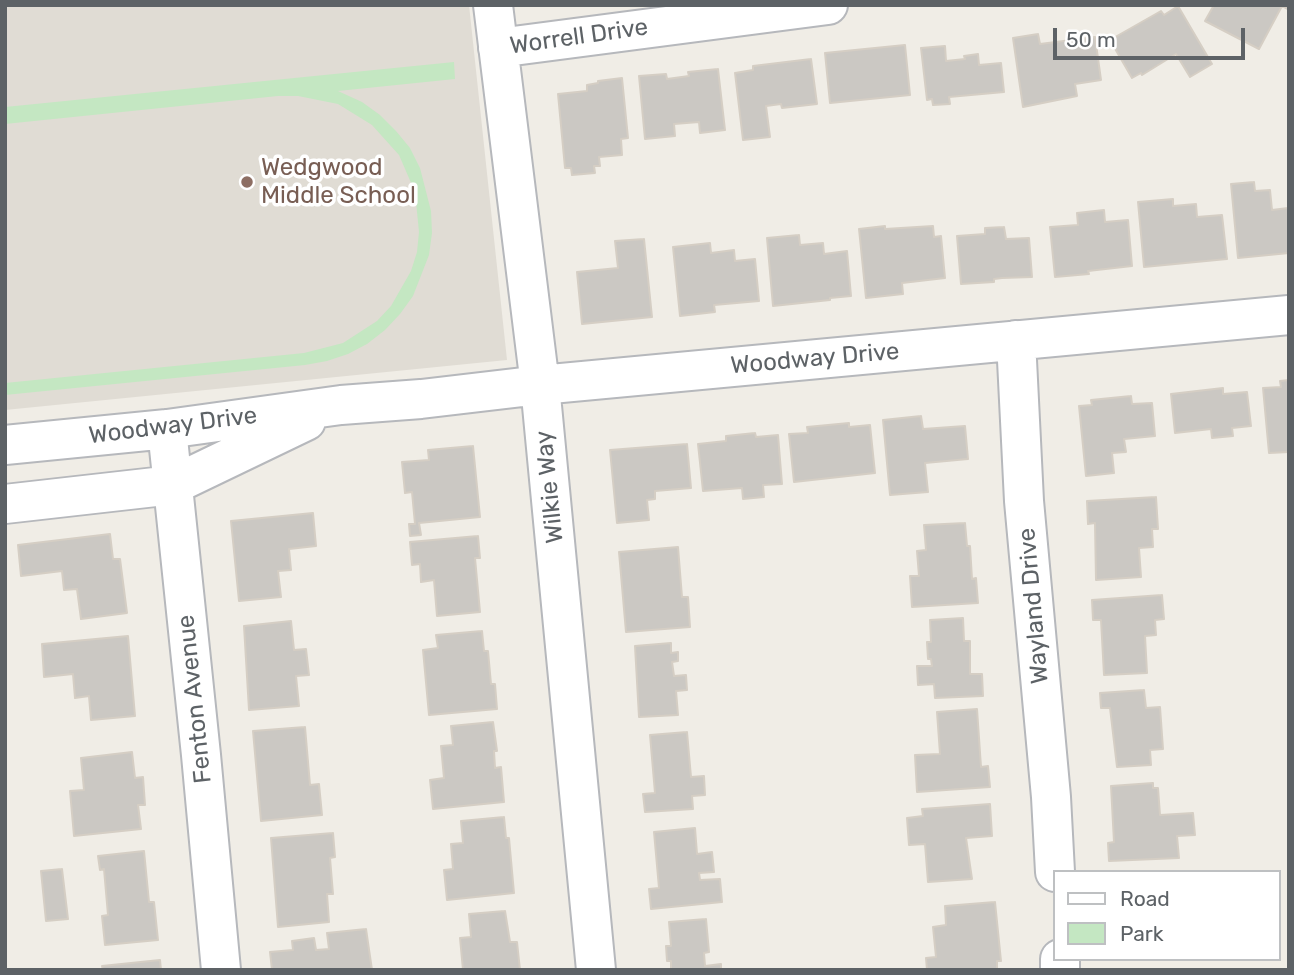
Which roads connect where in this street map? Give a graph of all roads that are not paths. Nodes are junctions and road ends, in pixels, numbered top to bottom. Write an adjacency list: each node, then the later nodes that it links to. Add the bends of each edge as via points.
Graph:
1 (493, 5): 3 (street, Wilkie Way)
2 (828, 5): 3 (street, Worrell Drive)
3 (498, 48): 6 (street, Wilkie Way)
4 (1289, 314): 5 (street, Woodway Drive)
5 (1016, 341): 6 (street, Woodway Drive); 12 (street, Wayland Drive, via 1024,501)
6 (540, 386): 7 (street, Woodway Drive); 14 (street, Wilkie Way)
7 (341, 405): 8 (street, Woodway Drive); 10 (street, Woodway Drive)
8 (167, 429): 9 (street, Woodway Drive); 10 (street, Fenton Avenue)
9 (5, 445)
10 (173, 485): 11 (street, Woodway Drive); 13 (street, Fenton Avenue)
11 (5, 504)
12 (1055, 870)
13 (221, 970)
14 (596, 970)

